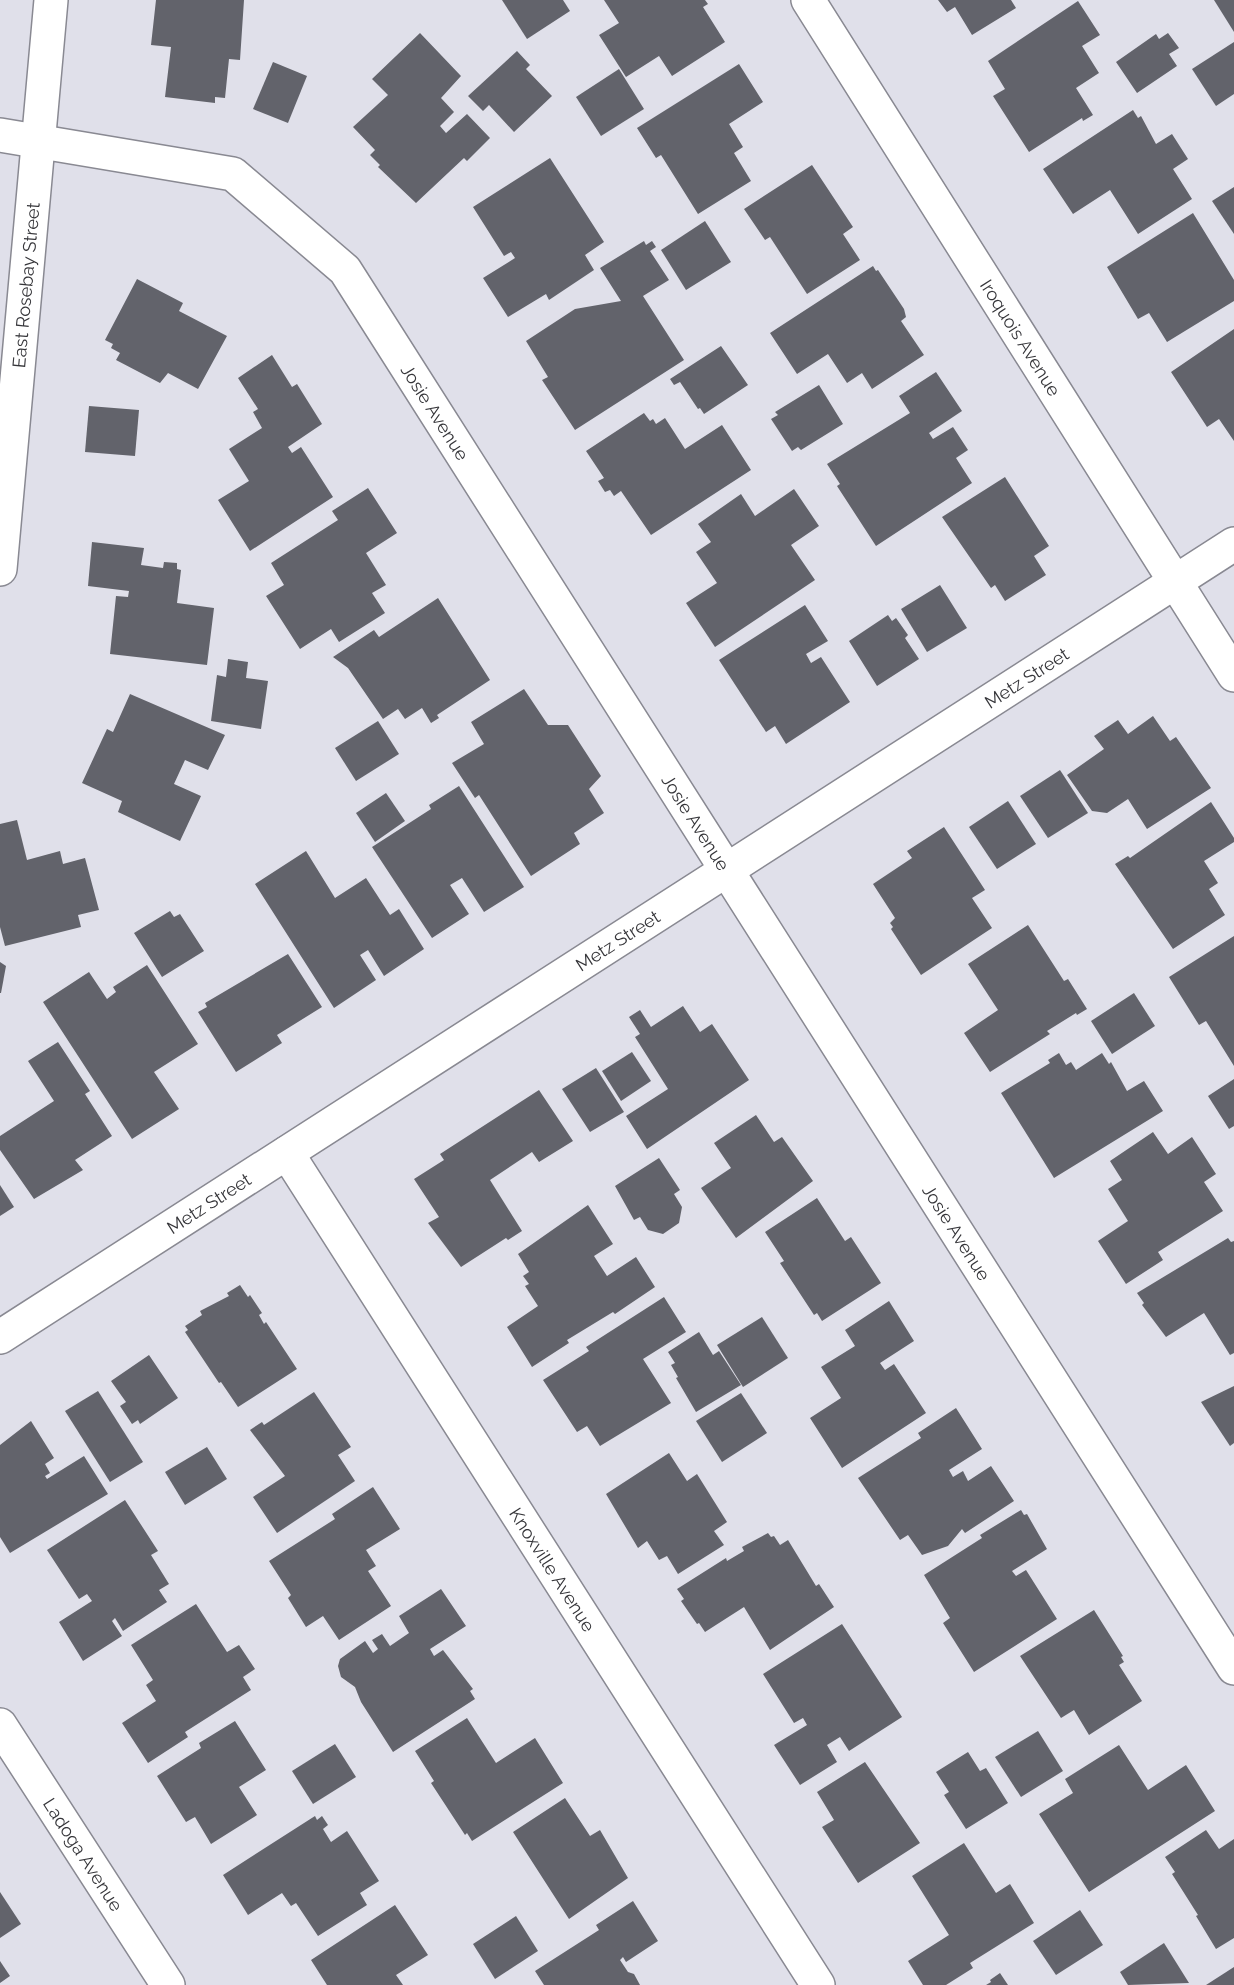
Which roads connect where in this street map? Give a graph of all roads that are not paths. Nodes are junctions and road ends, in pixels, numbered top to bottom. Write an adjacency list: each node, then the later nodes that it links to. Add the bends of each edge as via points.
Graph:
1 (51, 0): 4 (street, East Rosebay Street)
2 (807, 0): 7 (street, Iroquois Avenue)
3 (0, 135): 4 (street, Josie Avenue)
4 (37, 139): 6 (street, East Rosebay Street); 9 (street, Josie Avenue, via 233,174 345,270)
5 (1234, 544): 7 (street, Metz Street)
6 (0, 569)
7 (1174, 582): 8 (street, Iroquois Avenue); 9 (street, Metz Street)
8 (1234, 675)
9 (727, 870): 10 (street, Metz Street); 12 (street, Josie Avenue)
10 (287, 1152): 11 (street, Metz Street); 15 (street, Knoxville Avenue)
11 (0, 1337)
12 (1234, 1668)
13 (0, 1725): 14 (street, Ladoga Avenue)
14 (168, 1985)
15 (818, 1985)

